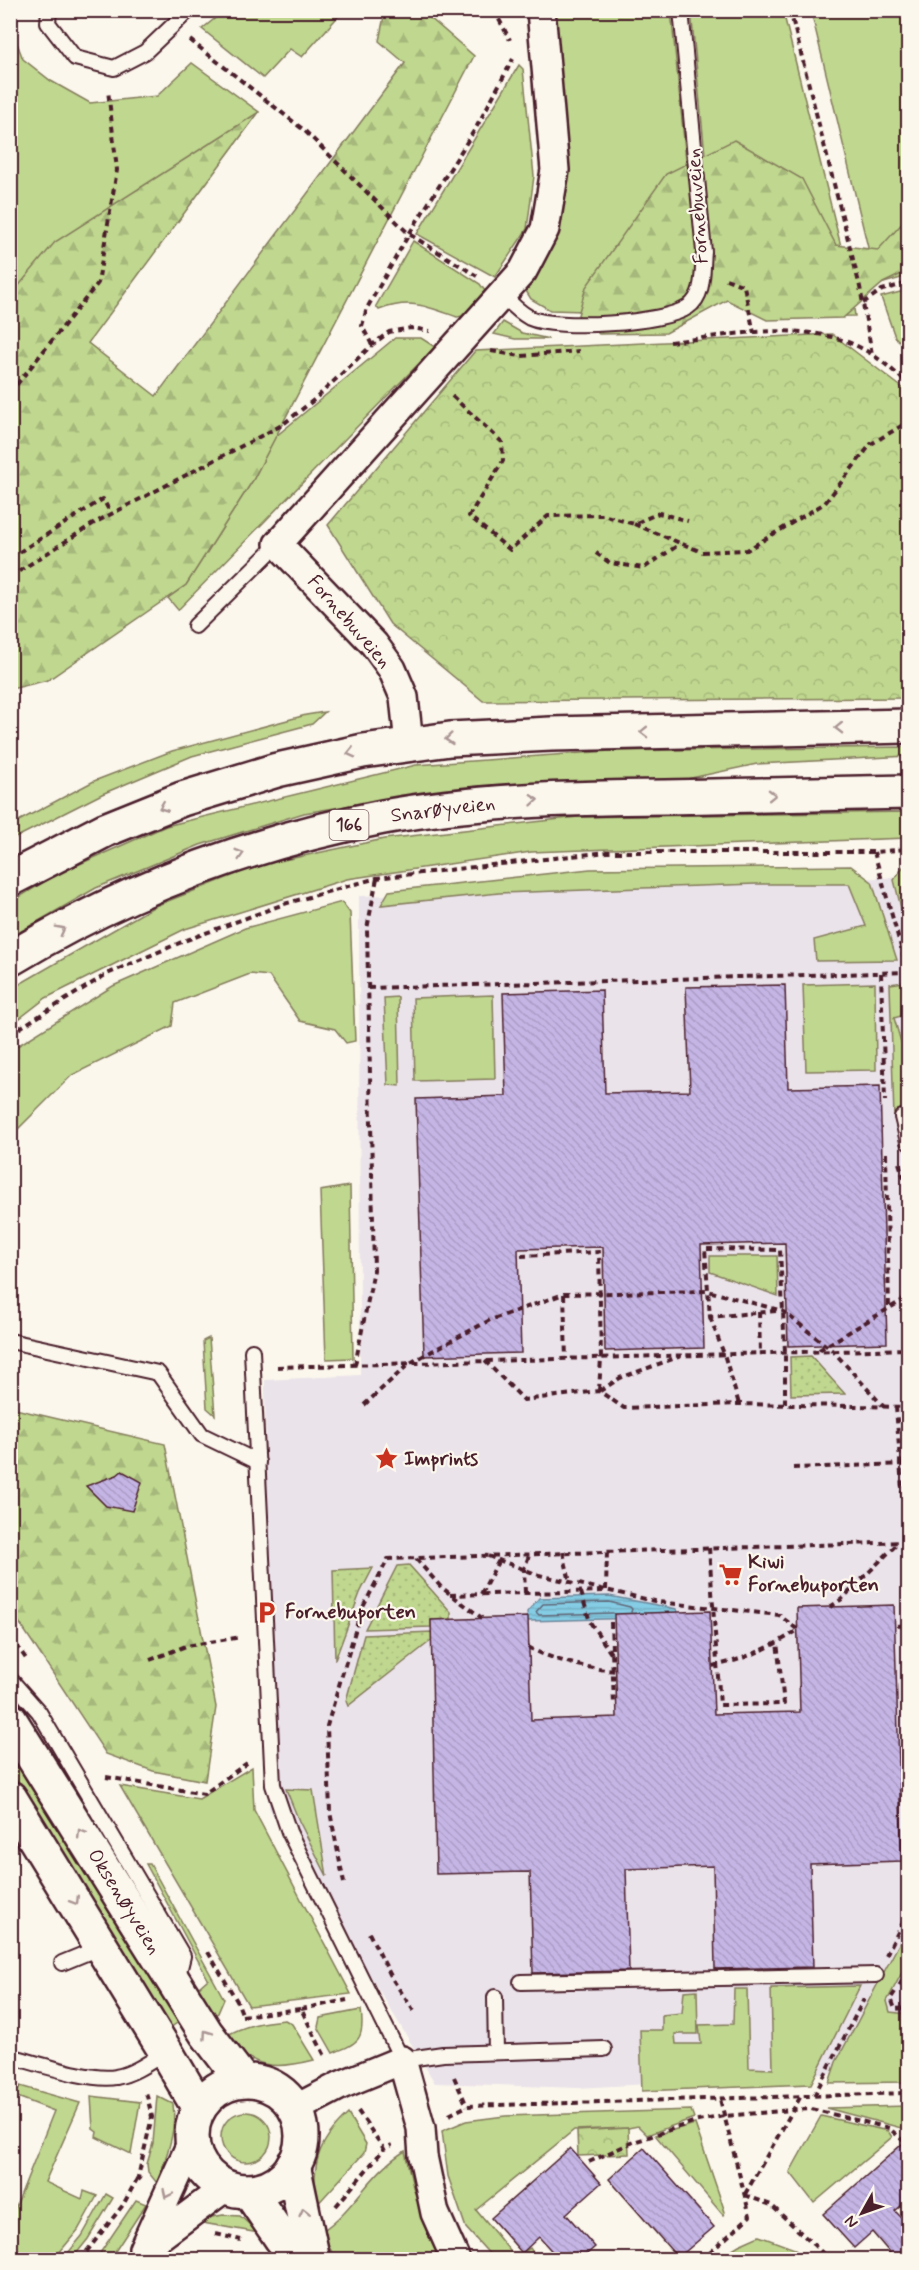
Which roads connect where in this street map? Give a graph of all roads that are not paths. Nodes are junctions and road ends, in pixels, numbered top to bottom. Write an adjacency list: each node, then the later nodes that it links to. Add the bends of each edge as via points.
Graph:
1 (48, 10): 2 (lane, via 48,23 75,58 114,68 145,52)
2 (189, 10)
3 (541, 10): 5 (street, via 555,170 545,229 523,271)
4 (681, 10): 5 (lane, Fornebuveien, via 704,252 701,287 688,307 674,314 573,325 529,317)
5 (502, 294): 6 (street)
6 (278, 544): 7 (lane); 9 (street, Fornebuveien, via 374,644 392,669 404,697)
7 (195, 626)
8 (903, 726): 9 (main road, one-way to 9, via 551,734)
9 (408, 744): 11 (main road, one-way to 11, via 277,770 182,800 105,830)
10 (907, 792): 12 (main road, Snarøyveien / 166, one-way to 10, via 120,900 213,862 303,835 384,817 554,799)
11 (10, 879)
12 (10, 959)
13 (902, 1117): 14 (lane)
14 (909, 1142)
15 (10, 1341): 17 (lane, via 158,1373 202,1435)
16 (252, 1351): 17 (lane)
17 (258, 1462): 31 (lane, via 273,1785 289,1832)
18 (10, 1679): 25 (lane, via 39,1712 183,1956)
19 (10, 1720): 25 (main road, Oksenøyveien, one-way to 19)
20 (10, 1798): 21 (main road, one-way to 21)
21 (103, 1946): 22 (lane); 30 (main road)
22 (62, 1963)
23 (876, 1975): 24 (lane)
24 (521, 1982)
25 (176, 1985): 32 (main road, Oksenøyveien, one-way to 25)
26 (495, 1997): 28 (lane)
27 (604, 2049): 28 (lane)
28 (496, 2052): 31 (lane)
29 (10, 2056): 30 (lane, via 108,2078 119,2077)
30 (154, 2060): 33 (main road)
31 (402, 2060): 34 (street); 41 (street, via 421,2128 435,2213)
32 (242, 2080): 33 (main road, via 217,2089); 34 (main road, via 273,2087)
33 (199, 2108): 35 (main road)
34 (296, 2109): 36 (main road, via 302,2138)
35 (192, 2141): 37 (main road, via 202,2169 213,2179); 38 (street, one-way to 38)
36 (293, 2166): 37 (main road, via 275,2183); 40 (main road, one-way to 36)
37 (238, 2189): 38 (street); 39 (main road)
38 (139, 2254)
39 (298, 2259)
40 (313, 2259)
41 (456, 2259)

